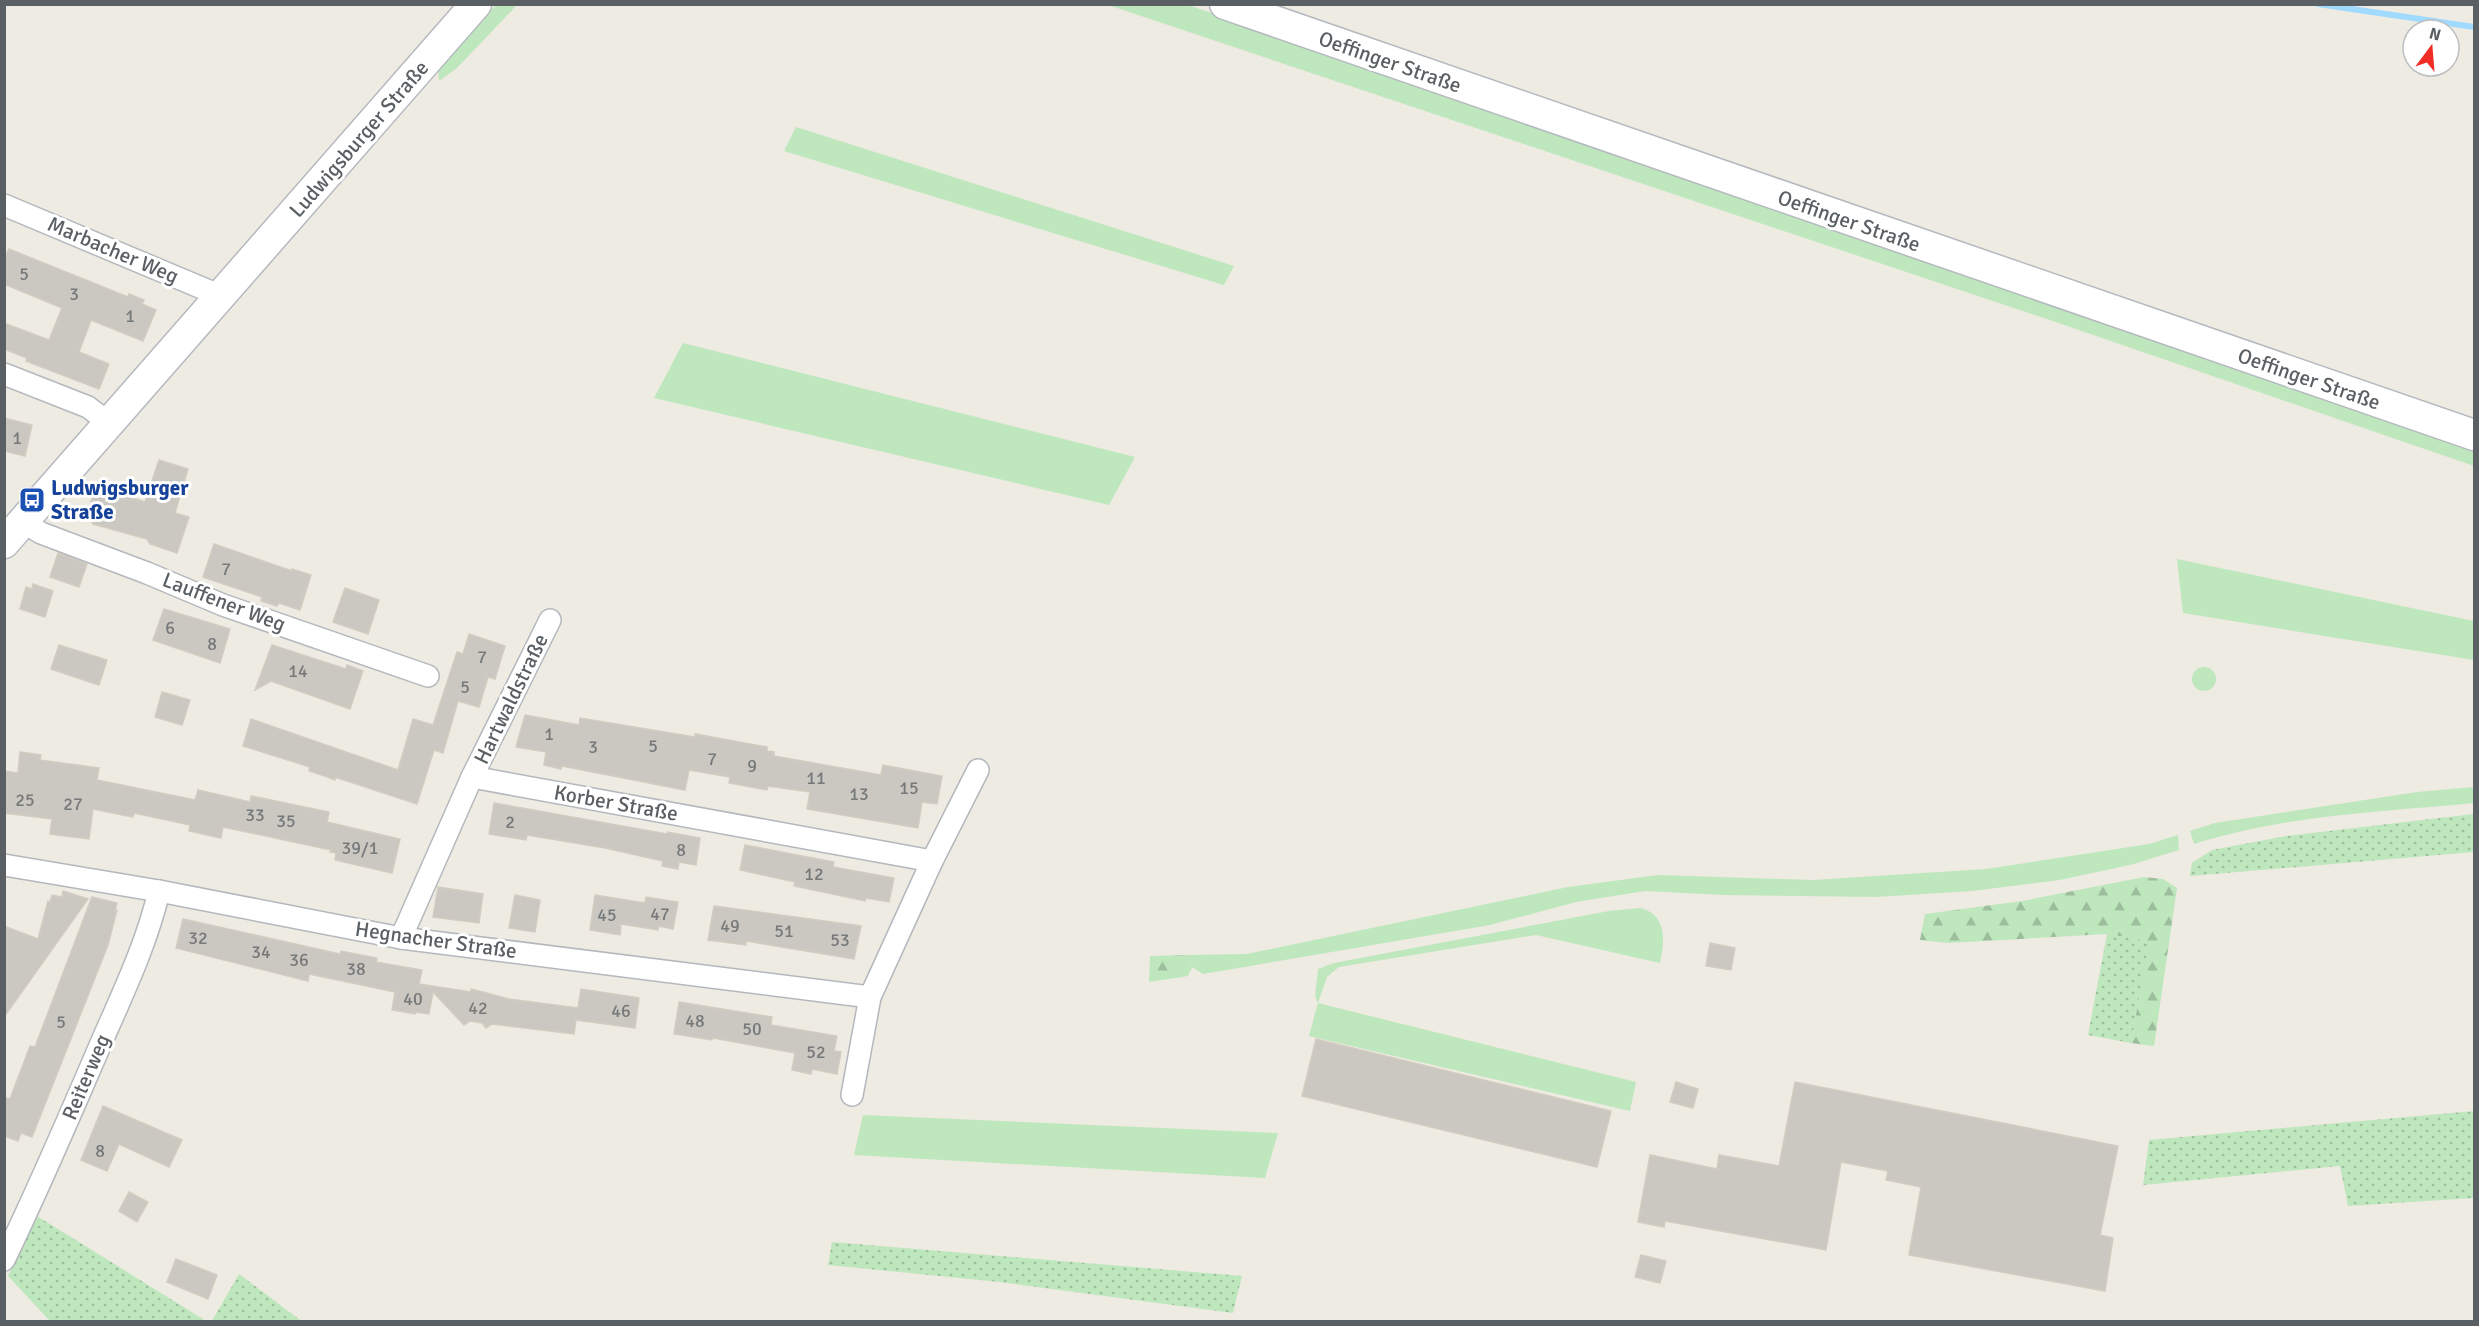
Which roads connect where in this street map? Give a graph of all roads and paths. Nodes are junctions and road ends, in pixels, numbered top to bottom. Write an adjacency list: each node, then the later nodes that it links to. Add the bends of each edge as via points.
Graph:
1 (476, 4): 4 (main road, Ludwigsburger Straße)
2 (1225, 4): 7 (main road, Oeffinger Straße)
3 (4, 205): 4 (street, Marbacher Weg)
4 (221, 296): 6 (main road, Ludwigsburger Straße)
5 (4, 374): 6 (street, via 88,408)
6 (109, 423): 8 (main road, Ludwigsburger Straße)
7 (2475, 435)
8 (14, 532): 10 (street, Lauffener Weg, via 40,533 223,605)
9 (550, 620): 12 (street, Hartwaldstraße)
10 (428, 676)
11 (978, 770): 13 (street)
12 (472, 777): 13 (street, Korber Straße); 16 (street)
13 (932, 861): 17 (street)
14 (4, 865): 15 (street, Hegnacher Straße)
15 (159, 891): 16 (street, Hegnacher Straße); 19 (street, Reiterweg, via 154,913 112,1017)
16 (401, 938): 17 (street, Hegnacher Straße)
17 (870, 997): 18 (street)
18 (852, 1095)
19 (4, 1260)

